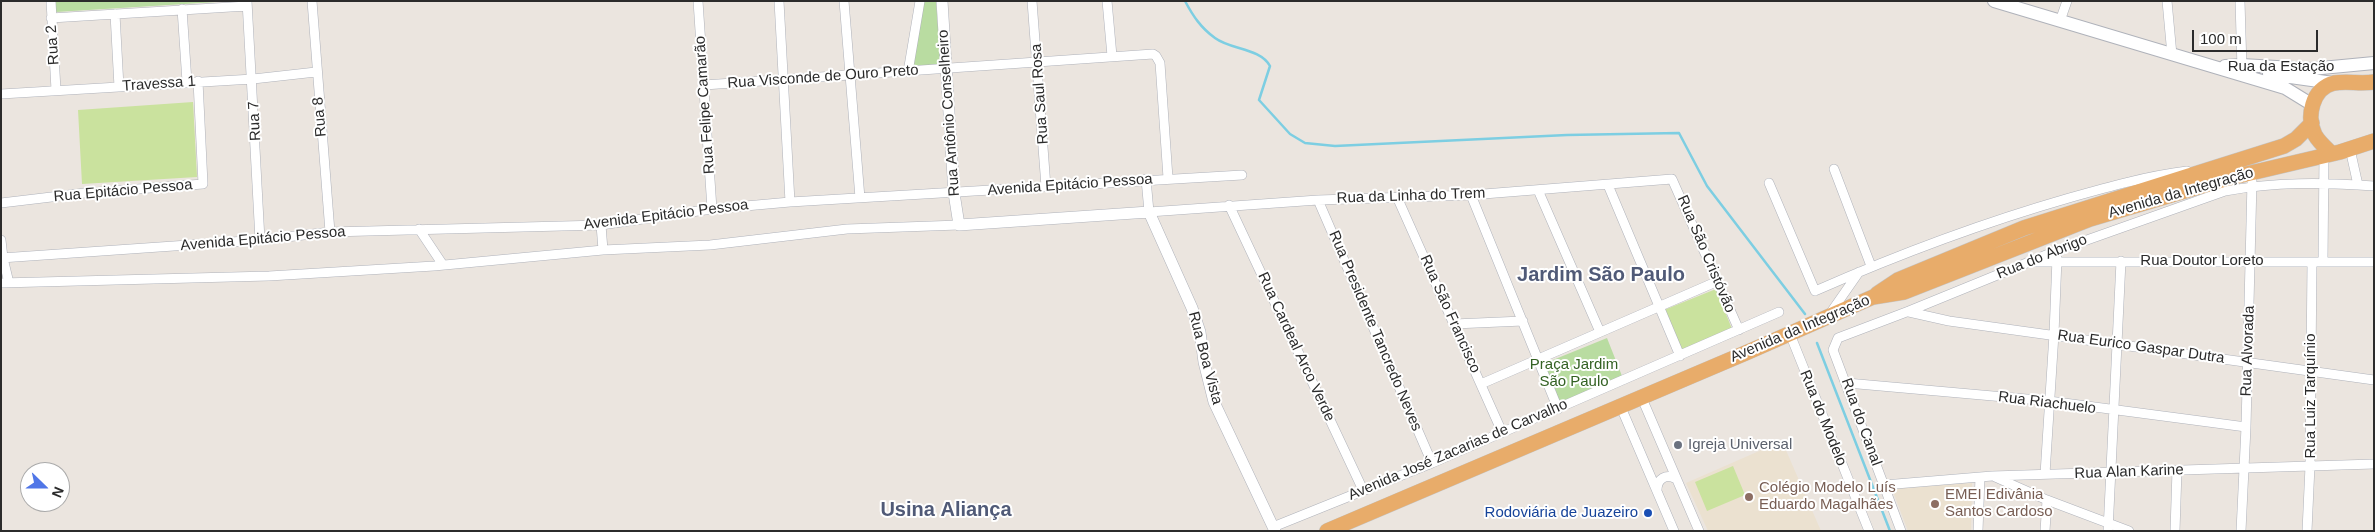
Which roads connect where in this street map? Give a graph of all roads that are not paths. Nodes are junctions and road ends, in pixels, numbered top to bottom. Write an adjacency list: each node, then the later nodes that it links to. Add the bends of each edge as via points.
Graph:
1 (51, 1): 17 (street, Rua 2)
2 (312, 1): 26 (street, Rua 8)
3 (698, 1): 35 (street, Rua Felipe Camarão)
4 (779, 1): 31 (street)
5 (844, 1): 28 (street)
6 (920, 1): 27 (street, Rua Antônio Conselheiro)
7 (942, 1): 25 (street, Rua Antônio Conselheiro)
8 (1032, 1): 21 (street, Rua Saul Rosa)
9 (1108, 1): 19 (street)
10 (1994, 1): 18 (main road)
11 (2067, 1): 18 (street)
12 (2168, 1): 20 (street)
13 (2240, 1): 23 (street)
14 (247, 4): 15 (street); 29 (street, Rua 7)
15 (182, 9): 16 (street); 32 (street)
16 (114, 14): 17 (street); 36 (street)
17 (52, 18): 37 (street, Rua 2)
18 (2060, 21): 20 (main road)
19 (1112, 56): 21 (street, Rua Visconde de Ouro Preto); 47 (street, Rua Visconde de Ouro Preto, via 1153,54 1160,63)
20 (2172, 56): 24 (main road)
21 (1038, 62): 25 (street, Rua Visconde de Ouro Preto); 56 (street, Rua Saul Rosa)
22 (2374, 64): 23 (main road, Rua da Estação, via 2311,69)
23 (2242, 67): 24 (main road); 34 (main road)
24 (2222, 68): 39 (main road, via 2285,88)
25 (946, 69): 27 (street, Rua Visconde de Ouro Preto); 58 (street, Rua Antônio Conselheiro)
26 (316, 72): 29 (street, Travessa 1); 71 (street, Rua 8)
27 (908, 72): 28 (street, Rua Visconde de Ouro Preto)
28 (849, 74): 31 (street, Rua Visconde de Ouro Preto); 61 (street)
29 (253, 79): 30 (street, Travessa 1); 73 (street, Rua 7)
30 (198, 81): 32 (street, Travessa 1); 64 (street, Rua Epitácio Pessoa, via 203,184)
31 (784, 81): 35 (street, Rua Visconde de Ouro Preto); 63 (street)
32 (187, 82): 36 (street, Travessa 1)
33 (2374, 82): 34 (highway)
34 (2333, 83): 39 (highway)
35 (704, 85): 66 (street, Rua Felipe Camarão)
36 (120, 87): 37 (street, Travessa 1)
37 (56, 90): 38 (street, Travessa 1)
38 (1, 94)
39 (2311, 104): 40 (highway)
40 (2312, 123): 43 (highway); 44 (highway, via 2284,146)
41 (2374, 141): 42 (highway, Avenida da Integração)
42 (2350, 149): 43 (highway, Avenida da Integração); 54 (street)
43 (2323, 154): 50 (highway, Avenida da Integração); 51 (street)
44 (2222, 166): 85 (street, via 2135,180 2009,215); 89 (highway, via 2024,228 1898,280)
45 (1834, 170): 85 (street)
46 (1242, 175): 47 (street, Avenida Epitácio Pessoa)
47 (1168, 178): 48 (street, Avenida Epitácio Pessoa)
48 (1146, 179): 56 (street, Avenida Epitácio Pessoa); 67 (street)
49 (1672, 179): 53 (street, Rua da Linha do Trem); 87 (street, Rua São Cristóvão)
50 (2253, 179): 51 (street, Rua do Abrigo); 75 (street, Rua do Abrigo); 78 (street, Rua Alvorada); 89 (highway, Avenida da Integração, via 2090,219 1904,292)
51 (2325, 182): 54 (street, Rua do Abrigo); 82 (street)
52 (1769, 183): 86 (street, via 1815,291)
53 (1608, 185): 57 (street, Rua da Linha do Trem); 90 (street)
54 (2358, 185): 55 (street, Rua do Abrigo)
55 (2374, 186)
56 (1046, 187): 58 (street, Avenida Epitácio Pessoa)
57 (1538, 190): 59 (street, Rua da Linha do Trem); 97 (street)
58 (954, 193): 61 (street, Avenida Epitácio Pessoa); 69 (street, Rua Antônio Conselheiro)
59 (1471, 195): 60 (street, Rua da Linha do Trem); 94 (street)
60 (1398, 197): 62 (street, Rua da Linha do Trem); 95 (street, Rua São Francisco)
61 (860, 198): 63 (street, Avenida Epitácio Pessoa)
62 (1318, 200): 65 (street, Rua da Linha do Trem); 116 (street, Rua Presidente Tancredo Neves)
63 (790, 202): 66 (street, Avenida Epitácio Pessoa)
64 (1, 203)
65 (1229, 205): 67 (street, Rua da Linha do Trem); 127 (street, Rua Cardeal Arco Verde)
66 (712, 209): 68 (street, Avenida Epitácio Pessoa)
67 (1149, 212): 69 (street); 131 (street, Rua Boa Vista, via 1192,308 1214,402)
68 (601, 225): 70 (street, Avenida Epitácio Pessoa); 74 (street)
69 (959, 225): 74 (street, via 847,230 710,246)
70 (419, 229): 71 (street, Avenida Epitácio Pessoa); 84 (street)
71 (330, 232): 73 (street, Avenida Epitácio Pessoa)
72 (1, 240): 76 (street)
73 (260, 240): 76 (street, Avenida Epitácio Pessoa)
74 (603, 250): 84 (street)
75 (2056, 251): 79 (street, Rua do Abrigo); 80 (street)
76 (2, 258): 88 (street)
77 (2120, 261): 78 (street, Rua Doutor Loreto); 80 (street, Rua Doutor Loreto); 101 (street)
78 (2250, 261): 81 (street, Rua Doutor Loreto); 104 (street, Rua Alvorada)
79 (2031, 262): 80 (street, Rua Doutor Loreto); 92 (street, Rua do Abrigo)
80 (2057, 262): 99 (street)
81 (2312, 262): 82 (street, Rua Doutor Loreto); 105 (street, Rua Luiz Tarquínio)
82 (2323, 262): 83 (street, Rua Doutor Loreto)
83 (2374, 262)
84 (443, 265): 88 (street, via 269,276)
85 (1871, 266): 86 (street)
86 (1859, 272): 93 (street)
87 (1718, 281): 90 (street); 96 (street, Rua São Cristóvão)
88 (5, 283)
89 (1873, 297): 93 (highway, Avenida da Integração)
90 (1658, 306): 97 (street); 102 (street)
91 (1779, 312): 96 (street, Avenida José Zacarias de Carvalho)
92 (1909, 312): 99 (street, Rua Eurico Gaspar Dutra, via 1949,321); 100 (street, Rua do Abrigo, via 1854,330)
93 (1827, 318): 98 (highway, Avenida da Integração)
94 (1522, 320): 95 (street); 103 (street)
95 (1454, 324): 108 (street, Rua São Francisco)
96 (1738, 330): 102 (street, Avenida José Zacarias de Carvalho)
97 (1600, 332): 103 (street)
98 (1790, 334): 109 (highway, Avenida da Integração); 135 (street, Rua do Modelo)
99 (2054, 334): 101 (street, Rua Eurico Gaspar Dutra); 110 (street)
100 (1835, 341): 107 (street, Rua do Canal, via 1833,350)
101 (2116, 343): 104 (street, Rua Eurico Gaspar Dutra); 113 (street)
102 (1680, 356): 112 (street, Avenida José Zacarias de Carvalho)
103 (1539, 360): 108 (street); 112 (street)
104 (2247, 362): 105 (street, Rua Eurico Gaspar Dutra); 114 (street, Rua Alvorada)
105 (2310, 372): 106 (street, Rua Eurico Gaspar Dutra); 118 (street, Rua Luiz Tarquínio)
106 (2374, 380)
107 (1847, 383): 110 (street, Rua Riachuelo); 126 (street, Rua do Canal)
108 (1481, 384): 115 (street, Rua São Francisco)
109 (1640, 396): 111 (highway, Avenida da Integração); 125 (street)
110 (2049, 401): 113 (street, Rua Riachuelo); 122 (street)
111 (1620, 405): 128 (street); 132 (highway, Avenida da Integração)
112 (1558, 409): 115 (street, Avenida José Zacarias de Carvalho)
113 (2115, 411): 114 (street, Rua Riachuelo); 121 (street)
114 (2246, 427): 119 (street, Rua Alvorada)
115 (1502, 432): 116 (street, Avenida José Zacarias de Carvalho)
116 (1432, 463): 127 (street, Avenida José Zacarias de Carvalho)
117 (2374, 464): 118 (street, Rua Alan Karine)
118 (2310, 466): 119 (street, Rua Alan Karine); 142 (street, Rua Luiz Tarquínio)
119 (2244, 468): 120 (street, Rua Alan Karine); 141 (street, Rua Alvorada)
120 (2178, 470): 121 (street, Rua Alan Karine); 140 (street)
121 (2110, 472): 122 (street, Rua Alan Karine); 130 (street)
122 (2045, 474): 123 (street, Rua Alan Karine)
123 (1992, 476): 124 (street, Rua Alan Karine); 129 (street)
124 (1980, 477): 126 (street, Rua Alan Karine); 137 (street)
125 (1676, 480): 128 (street, via 1672,476 1662,478); 134 (street)
126 (1884, 485): 136 (street, Rua do Canal)
127 (1363, 490): 131 (street, Avenida José Zacarias de Carvalho)
128 (1657, 490): 133 (street)
129 (2046, 500): 130 (street); 138 (street)
130 (2108, 527): 139 (street)
131 (1274, 529)
132 (1327, 531)
133 (1674, 531)
134 (1699, 531)
135 (1868, 531)
136 (1901, 531)
137 (1978, 531)
138 (2045, 531)
139 (2129, 531)
140 (2175, 531)
141 (2241, 531)
142 (2307, 531)

